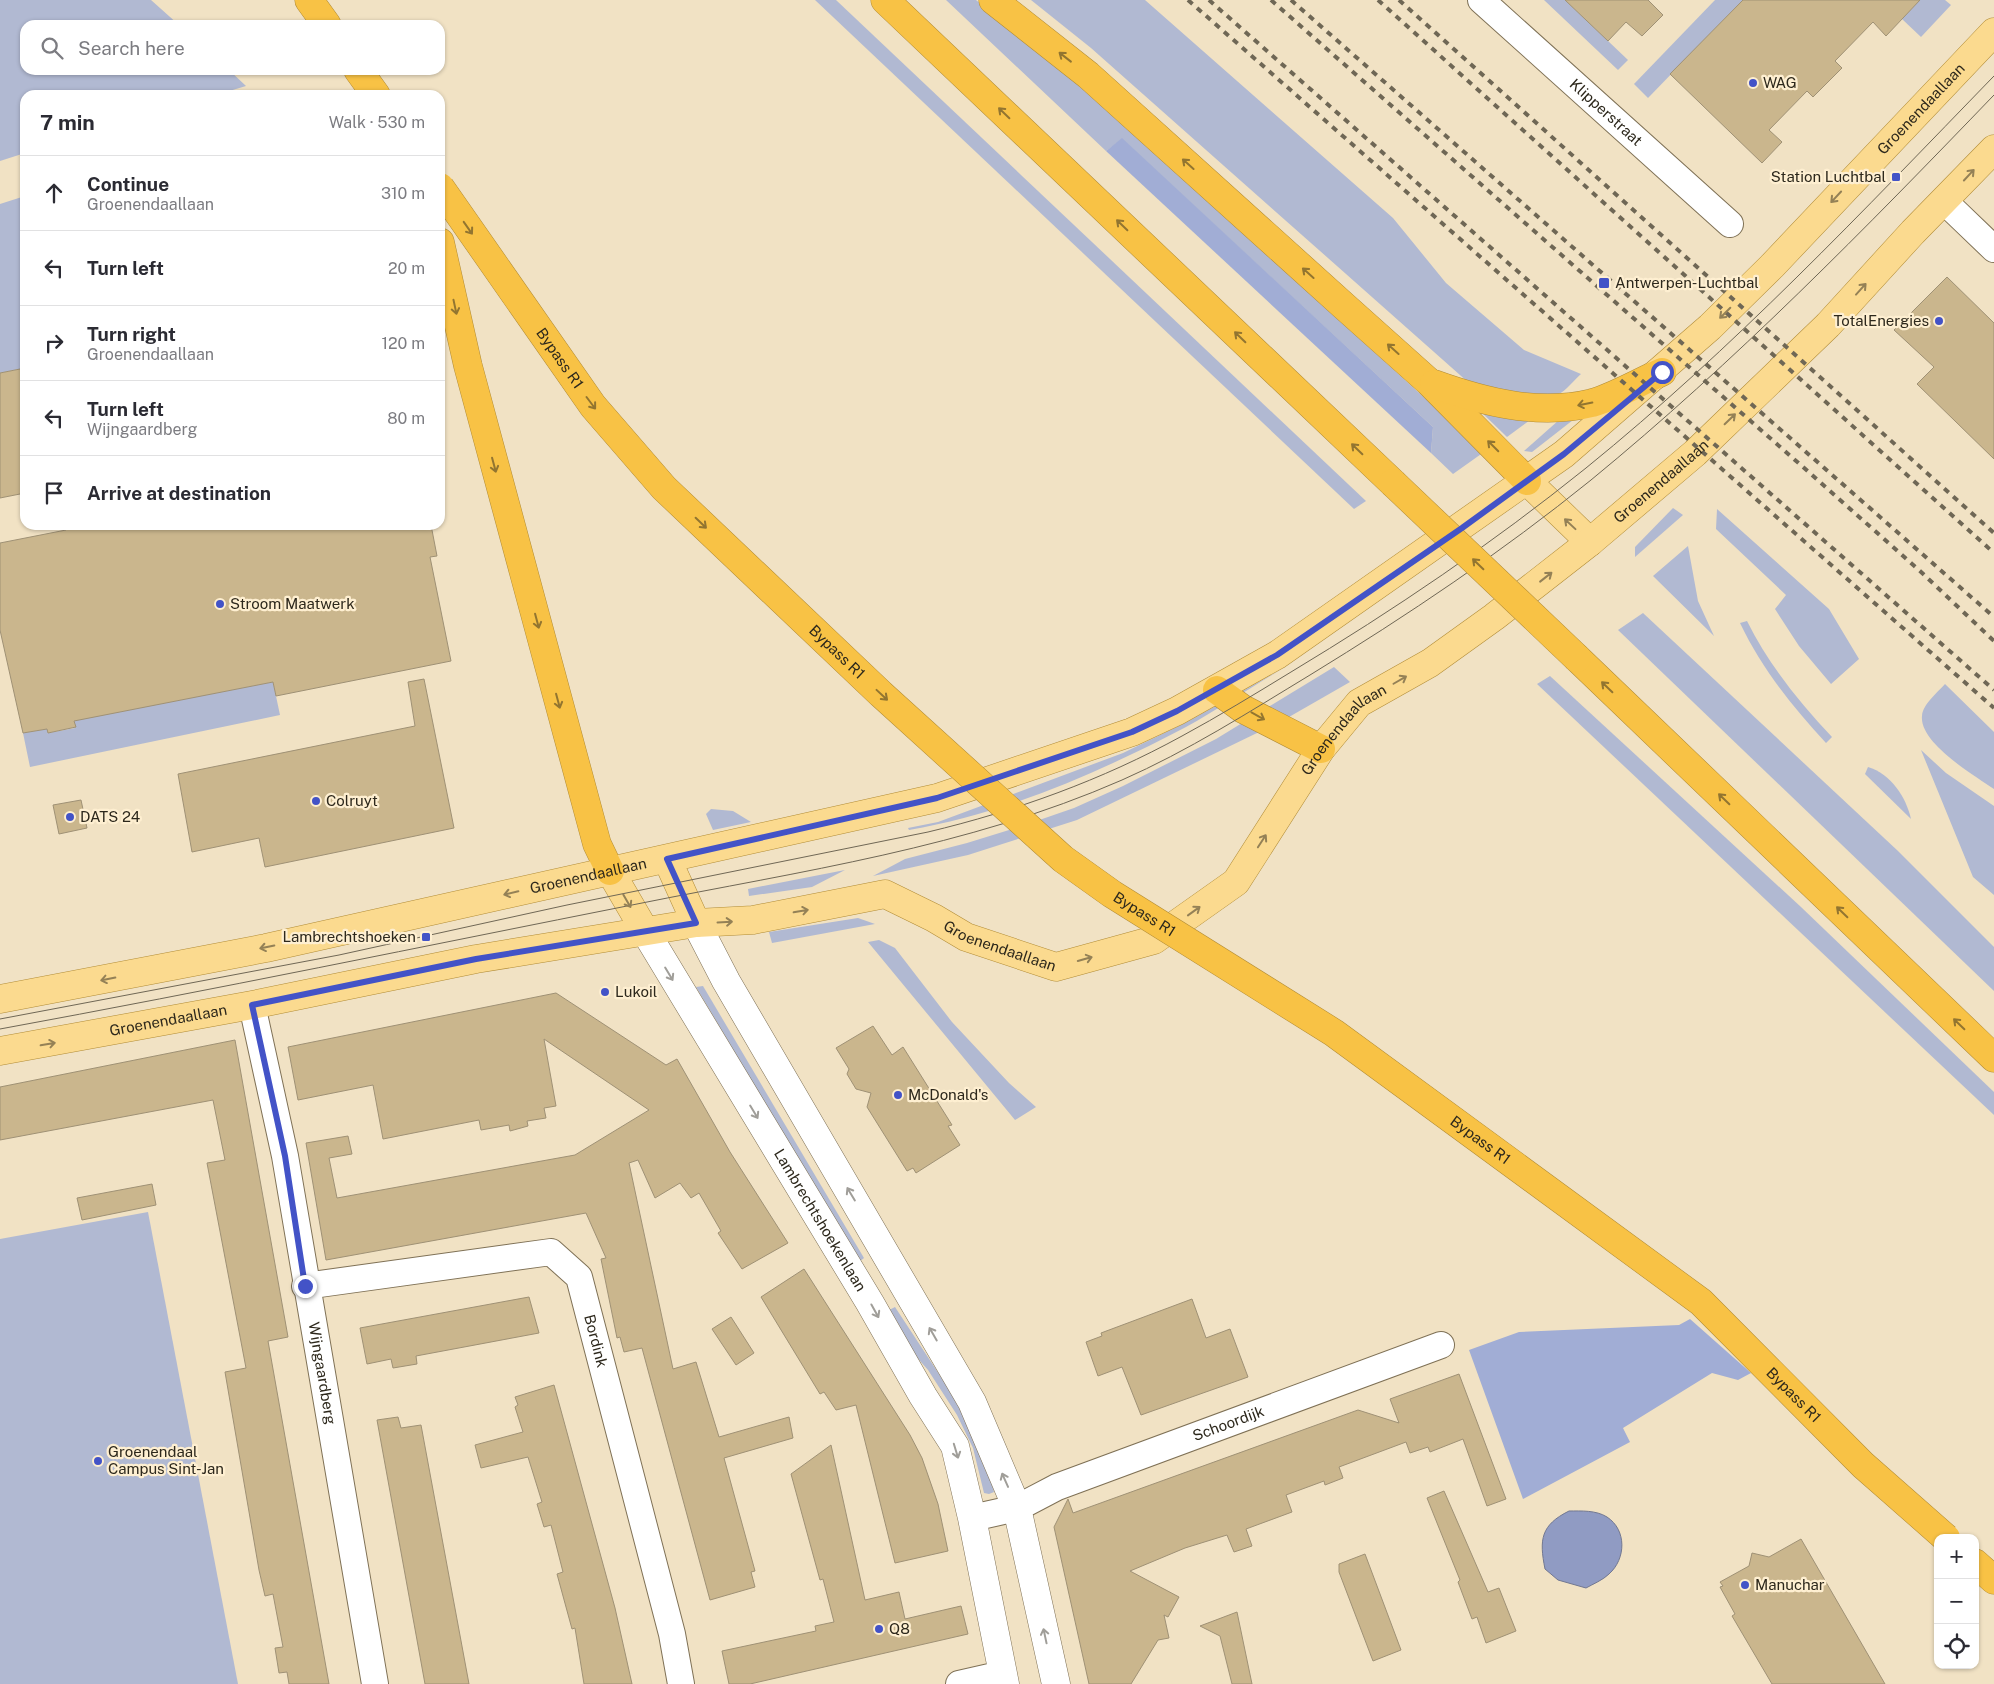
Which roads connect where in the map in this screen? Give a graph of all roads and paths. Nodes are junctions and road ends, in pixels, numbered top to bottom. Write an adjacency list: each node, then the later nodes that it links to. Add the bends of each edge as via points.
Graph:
1 (309, 0): 5 (highway)
2 (885, 0): 28 (highway, one-way to 2, bridge)
3 (993, 0): 16 (highway, one-way to 3, via 1088,75)
4 (1480, 0): 12 (street, Klipperstraat)
5 (323, 20)
6 (1994, 32): 15 (main road, Groenendaallaan, one-way to 15, via 1772,266)
7 (362, 75): 8 (highway)
8 (372, 90)
9 (1994, 148): 11 (main road, Groenendaallaan, one-way to 9)
10 (445, 195): 33 (highway, Bypass R1, one-way to 33, bridge, via 593,406 664,488 881,694 1056,852 1112,894 1334,1033 1701,1302 1863,1465)
11 (1944, 202): 13 (street); 18 (main road, Groenendaallaan, one-way to 11, via 1695,453 1828,325 1912,232)
12 (1730, 224)
13 (1994, 249)
14 (445, 264): 22 (highway, one-way to 22, via 468,366 545,654 597,844)
15 (1662, 372): 16 (highway, one-way to 16, via 1593,402 1564,408 1513,406); 17 (main road, Groenendaallaan)
16 (1429, 382): 17 (highway, one-way to 16)
17 (1527, 481): 18 (main road, one-way to 17); 19 (main road, Groenendaallaan, via 1277,655)
18 (1590, 542): 20 (main road, Groenendaallaan, one-way to 18, via 1360,703 1430,663)
19 (1216, 690): 20 (highway, one-way to 20, via 1243,709); 21 (main road, Groenendaallaan, via 1132,732 937,798)
20 (1321, 749): 23 (main road, Groenendaallaan, one-way to 20, via 753,920 885,894 966,937 1056,967 1065,965 1154,940 1236,882)
21 (667, 859): 22 (main road, Groenendaallaan); 23 (main road)
22 (610, 872): 24 (main road, one-way to 24); 25 (main road, Groenendaallaan, one-way to 25, via 266,948)
23 (696, 923): 24 (main road, Groenendaallaan); 31 (street, one-way to 23, via 972,1402 722,974)
24 (645, 931): 26 (main road, Groenendaallaan, via 476,959); 32 (street, Lambrechtshoekenlaan, one-way to 32, via 955,1446)
25 (0, 1000)
26 (252, 1005): 27 (main road, Groenendaallaan, one-way to 26); 29 (street, Wijngaardberg, via 285,1156)
27 (0, 1051)
28 (1994, 1058)
29 (305, 1286): 35 (street, Wijngaardberg); 36 (street, Bordink, via 551,1252 579,1277 672,1634)
30 (1440, 1345): 31 (street, Schoordijk, via 1057,1486)
31 (1017, 1508): 32 (street); 38 (street, one-way to 31)
32 (972, 1518): 34 (street, Lambrechtshoekenlaan)
33 (1941, 1534)
34 (1004, 1679): 37 (street)
35 (374, 1684)
36 (681, 1684)
37 (960, 1684)
38 (1056, 1684)

